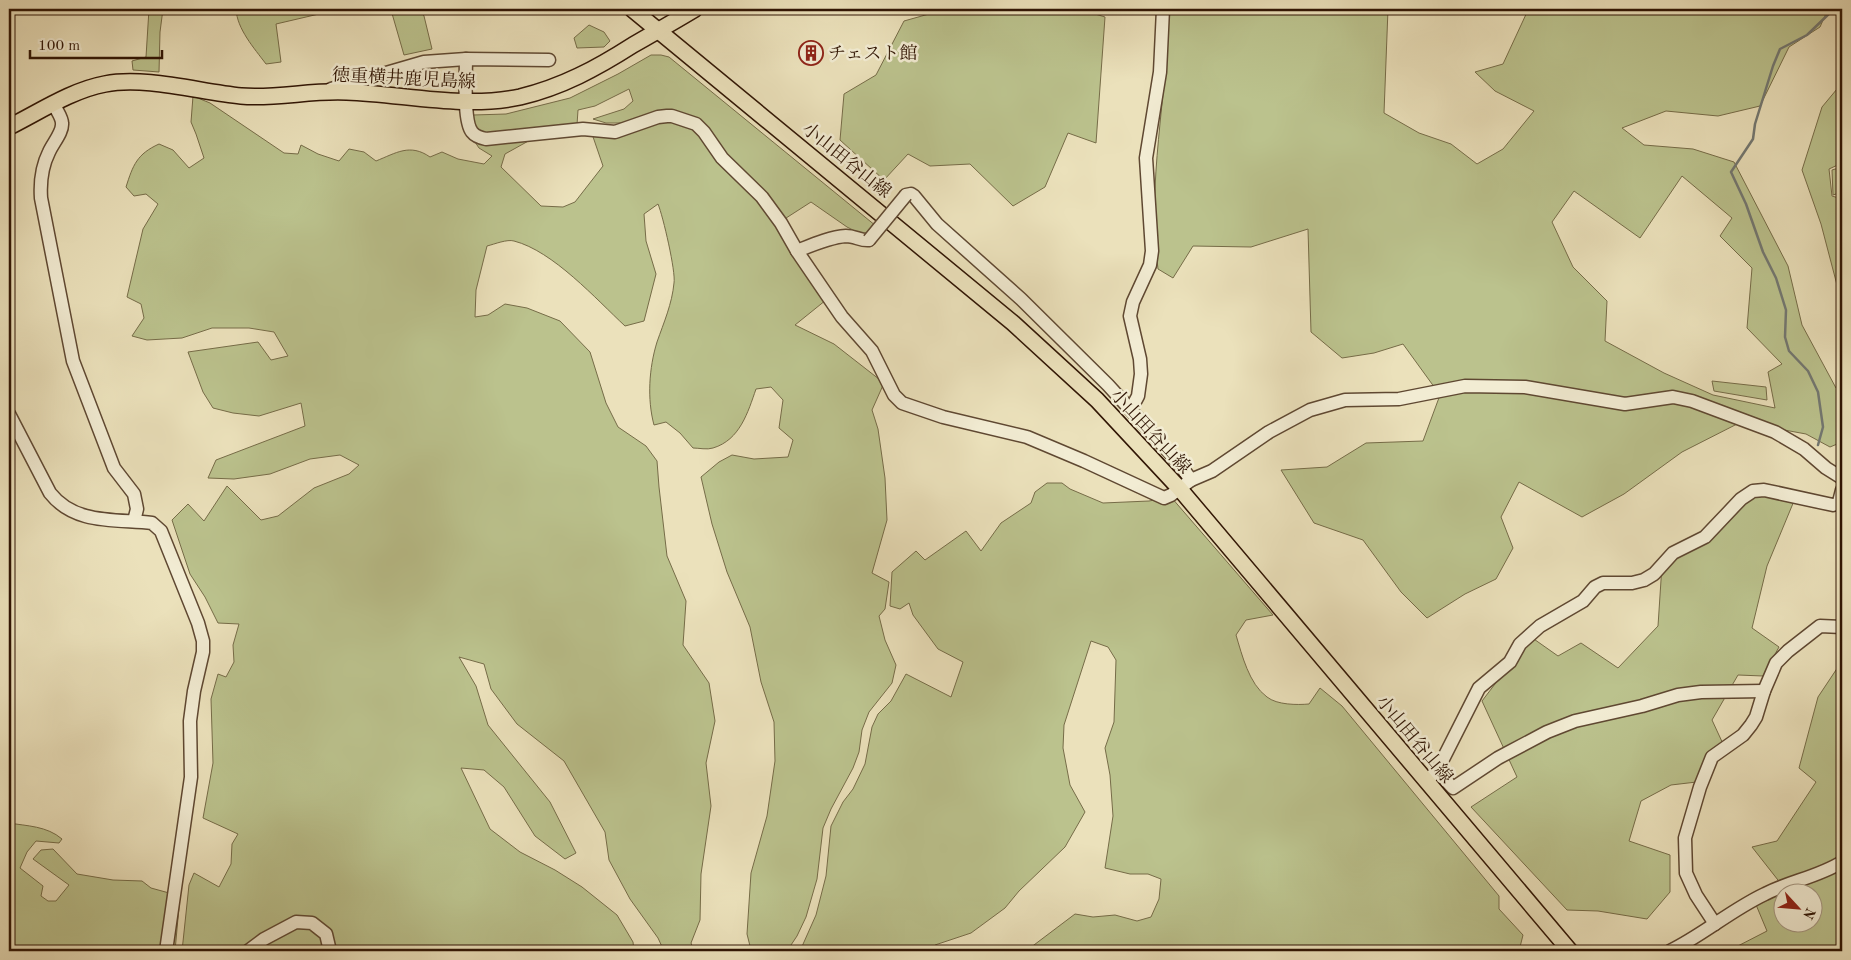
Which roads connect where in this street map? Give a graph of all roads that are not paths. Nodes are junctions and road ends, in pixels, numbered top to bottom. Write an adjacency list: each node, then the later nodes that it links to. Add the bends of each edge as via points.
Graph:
1 (632, 9): 4 (main road, 小山田谷山線)
2 (695, 9): 4 (main road, 徳重横井鹿児島線)
3 (1163, 9): 12 (street, via 1160,72 1146,158 1152,252 1150,266 1130,316 1141,374 1138,396)
4 (659, 31): 8 (main road, 徳重横井鹿児島線, via 565,83 521,97); 15 (main road, 小山田谷山線, via 1013,323)
5 (466, 59): 6 (street); 7 (street, via 424,62); 8 (street)
6 (549, 60)
7 (324, 91): 8 (main road, 徳重横井鹿児島線); 9 (main road, 徳重横井鹿児島線, via 266,97 240,96 118,82 95,86)
8 (466, 102): 11 (street, via 472,132 486,139 583,129 615,132 667,116 690,121 704,132 722,158 762,197)
9 (54, 104): 10 (main road, 徳重横井鹿児島線); 17 (street, via 62,122 61,130 44,165 41,198 73,361 114,468 134,494 137,509)
10 (9, 127)
11 (797, 251): 12 (street, bridge, via 843,236 869,240 906,195 911,194 936,224 1021,299); 15 (street, via 842,317 872,351 902,403 943,417 1027,437 1164,498)
12 (1131, 410): 15 (street)
13 (9, 414): 17 (street, via 56,500 95,519)
14 (1842, 478): 15 (street, via 1775,432 1692,400 1673,397 1625,404 1525,387 1465,386 1399,399 1344,400 1327,404 1289,420 1212,471)
15 (1185, 484): 20 (main road, 小山田谷山線)
16 (1842, 490): 20 (street, via 1839,502 1833,505 1764,490 1753,491 1740,499 1705,537 1673,553 1654,574 1632,583 1603,583 1595,587 1583,601 1540,626 1520,644 1510,662 1479,688)
17 (134, 521): 23 (street, via 152,523 161,531 198,624 203,652 190,720 191,777)
18 (1842, 627): 19 (street, via 1820,626 1788,651 1776,663)
19 (1764, 691): 20 (street, via 1678,695 1575,721 1498,758 1452,788); 22 (street, via 1751,725 1743,735 1712,757 1688,822 1686,873)
20 (1432, 776): 26 (main road, 小山田谷山線)
21 (1842, 862): 22 (street, via 1827,872 1763,894)
22 (1715, 924): 27 (street)
23 (166, 951)
24 (248, 951): 25 (street, via 296,922 312,923 326,934)
25 (330, 951)
26 (1570, 951)
27 (1670, 951)

